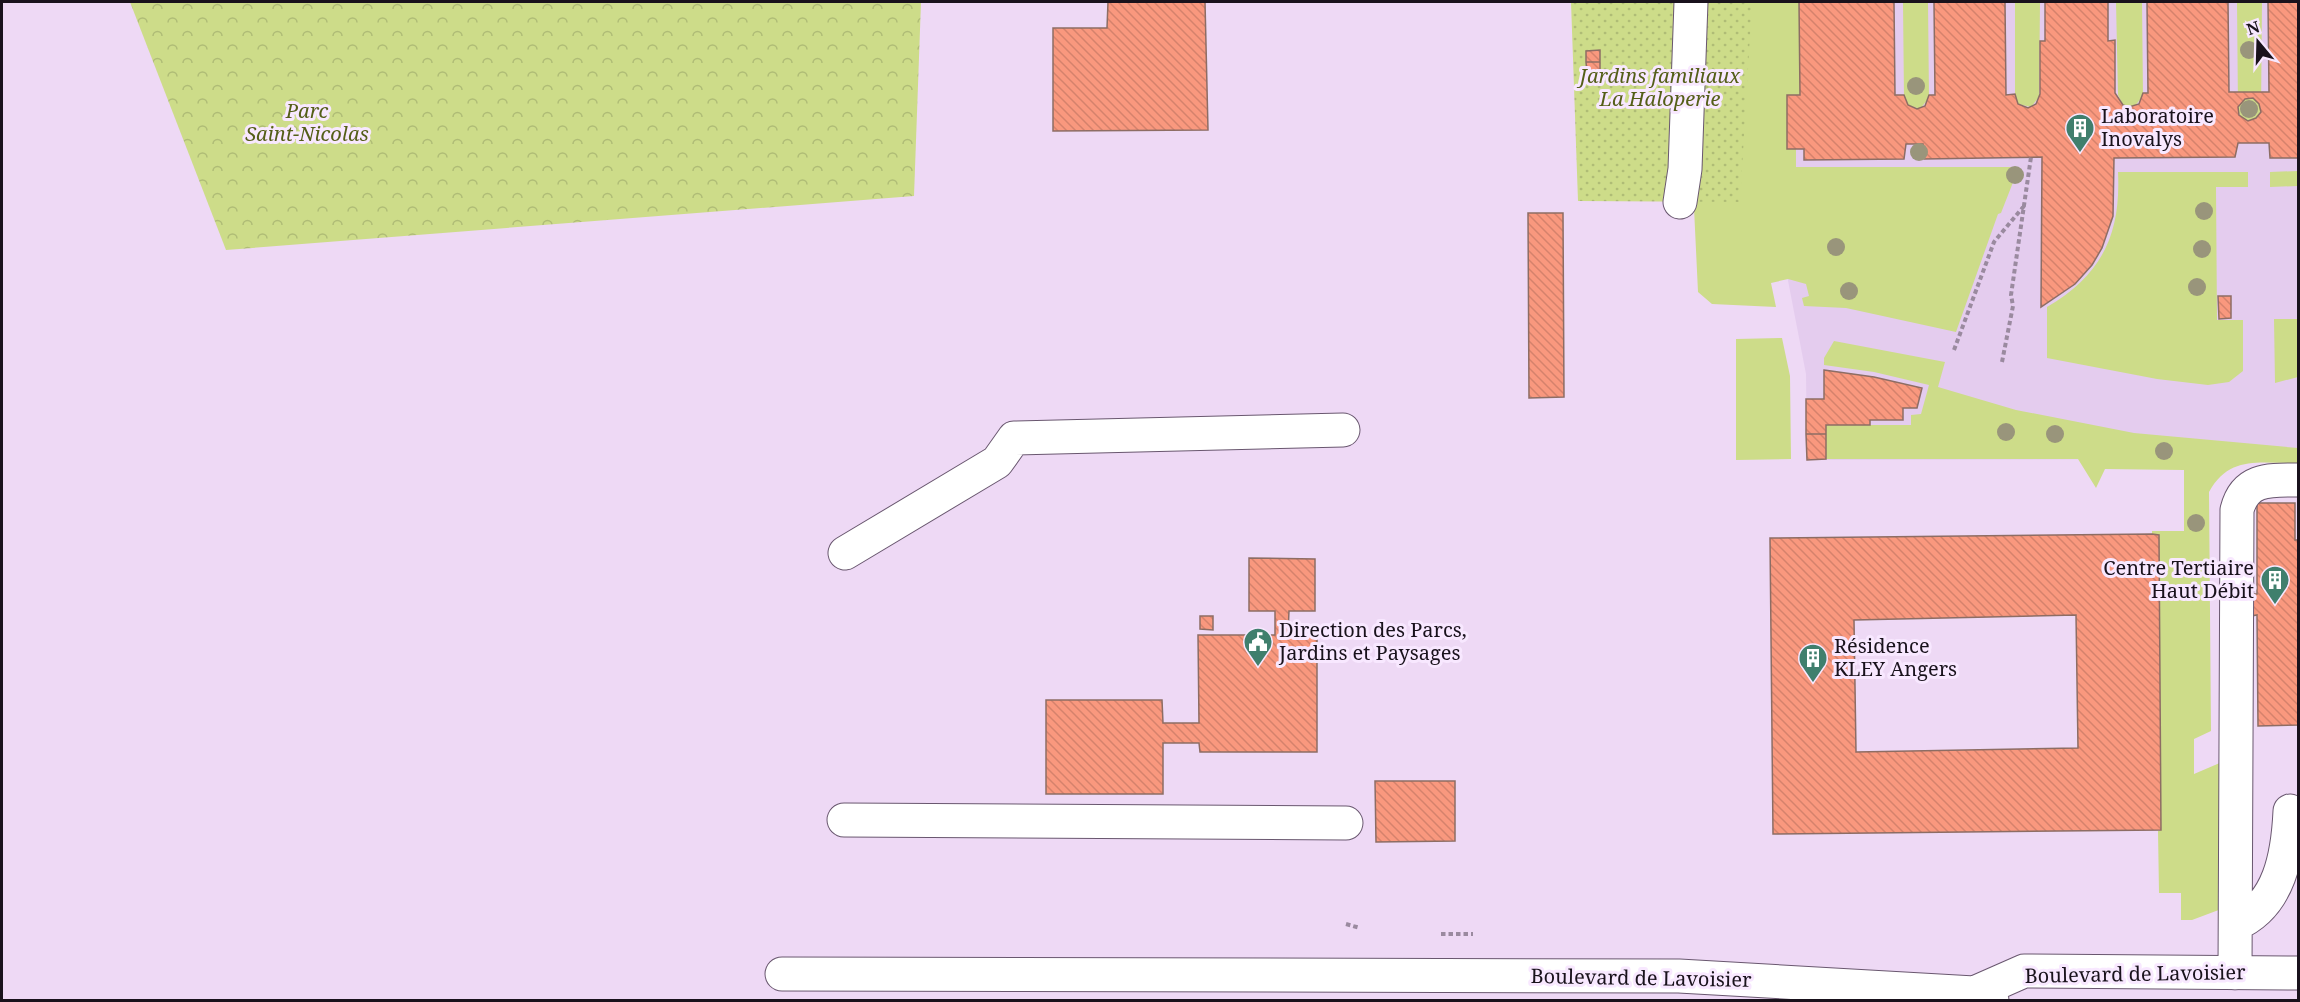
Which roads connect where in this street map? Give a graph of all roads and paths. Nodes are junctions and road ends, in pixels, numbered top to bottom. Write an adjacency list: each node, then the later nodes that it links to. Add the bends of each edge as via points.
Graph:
1 (1691, 2): 3 (street, via 1685,169)
2 (2031, 157): 4 (path)
3 (1680, 202)
4 (2024, 206): 5 (path, via 1994,242); 6 (path, via 2011,294 2013,306)
5 (1954, 350)
6 (2002, 362)
7 (1343, 430): 9 (street, via 1014,438 997,462)
8 (2298, 480): 14 (street, via 2264,480 2254,484 2245,490 2236,510)
9 (845, 553)
10 (2290, 811): 14 (street, via 2286,848 2275,886 2260,910)
11 (844, 820): 12 (street)
12 (1346, 823)
13 (1346, 924): 15 (path)
14 (2236, 924): 18 (street)
15 (1360, 928)
16 (1441, 933): 17 (path)
17 (1473, 934)
18 (2235, 973): 19 (street, Boulevard de Lavoisier); 21 (street, Boulevard de Lavoisier, via 2024,971)
19 (2298, 973)
20 (782, 974): 21 (street, Boulevard de Lavoisier, via 1679,976)
21 (1983, 997)

